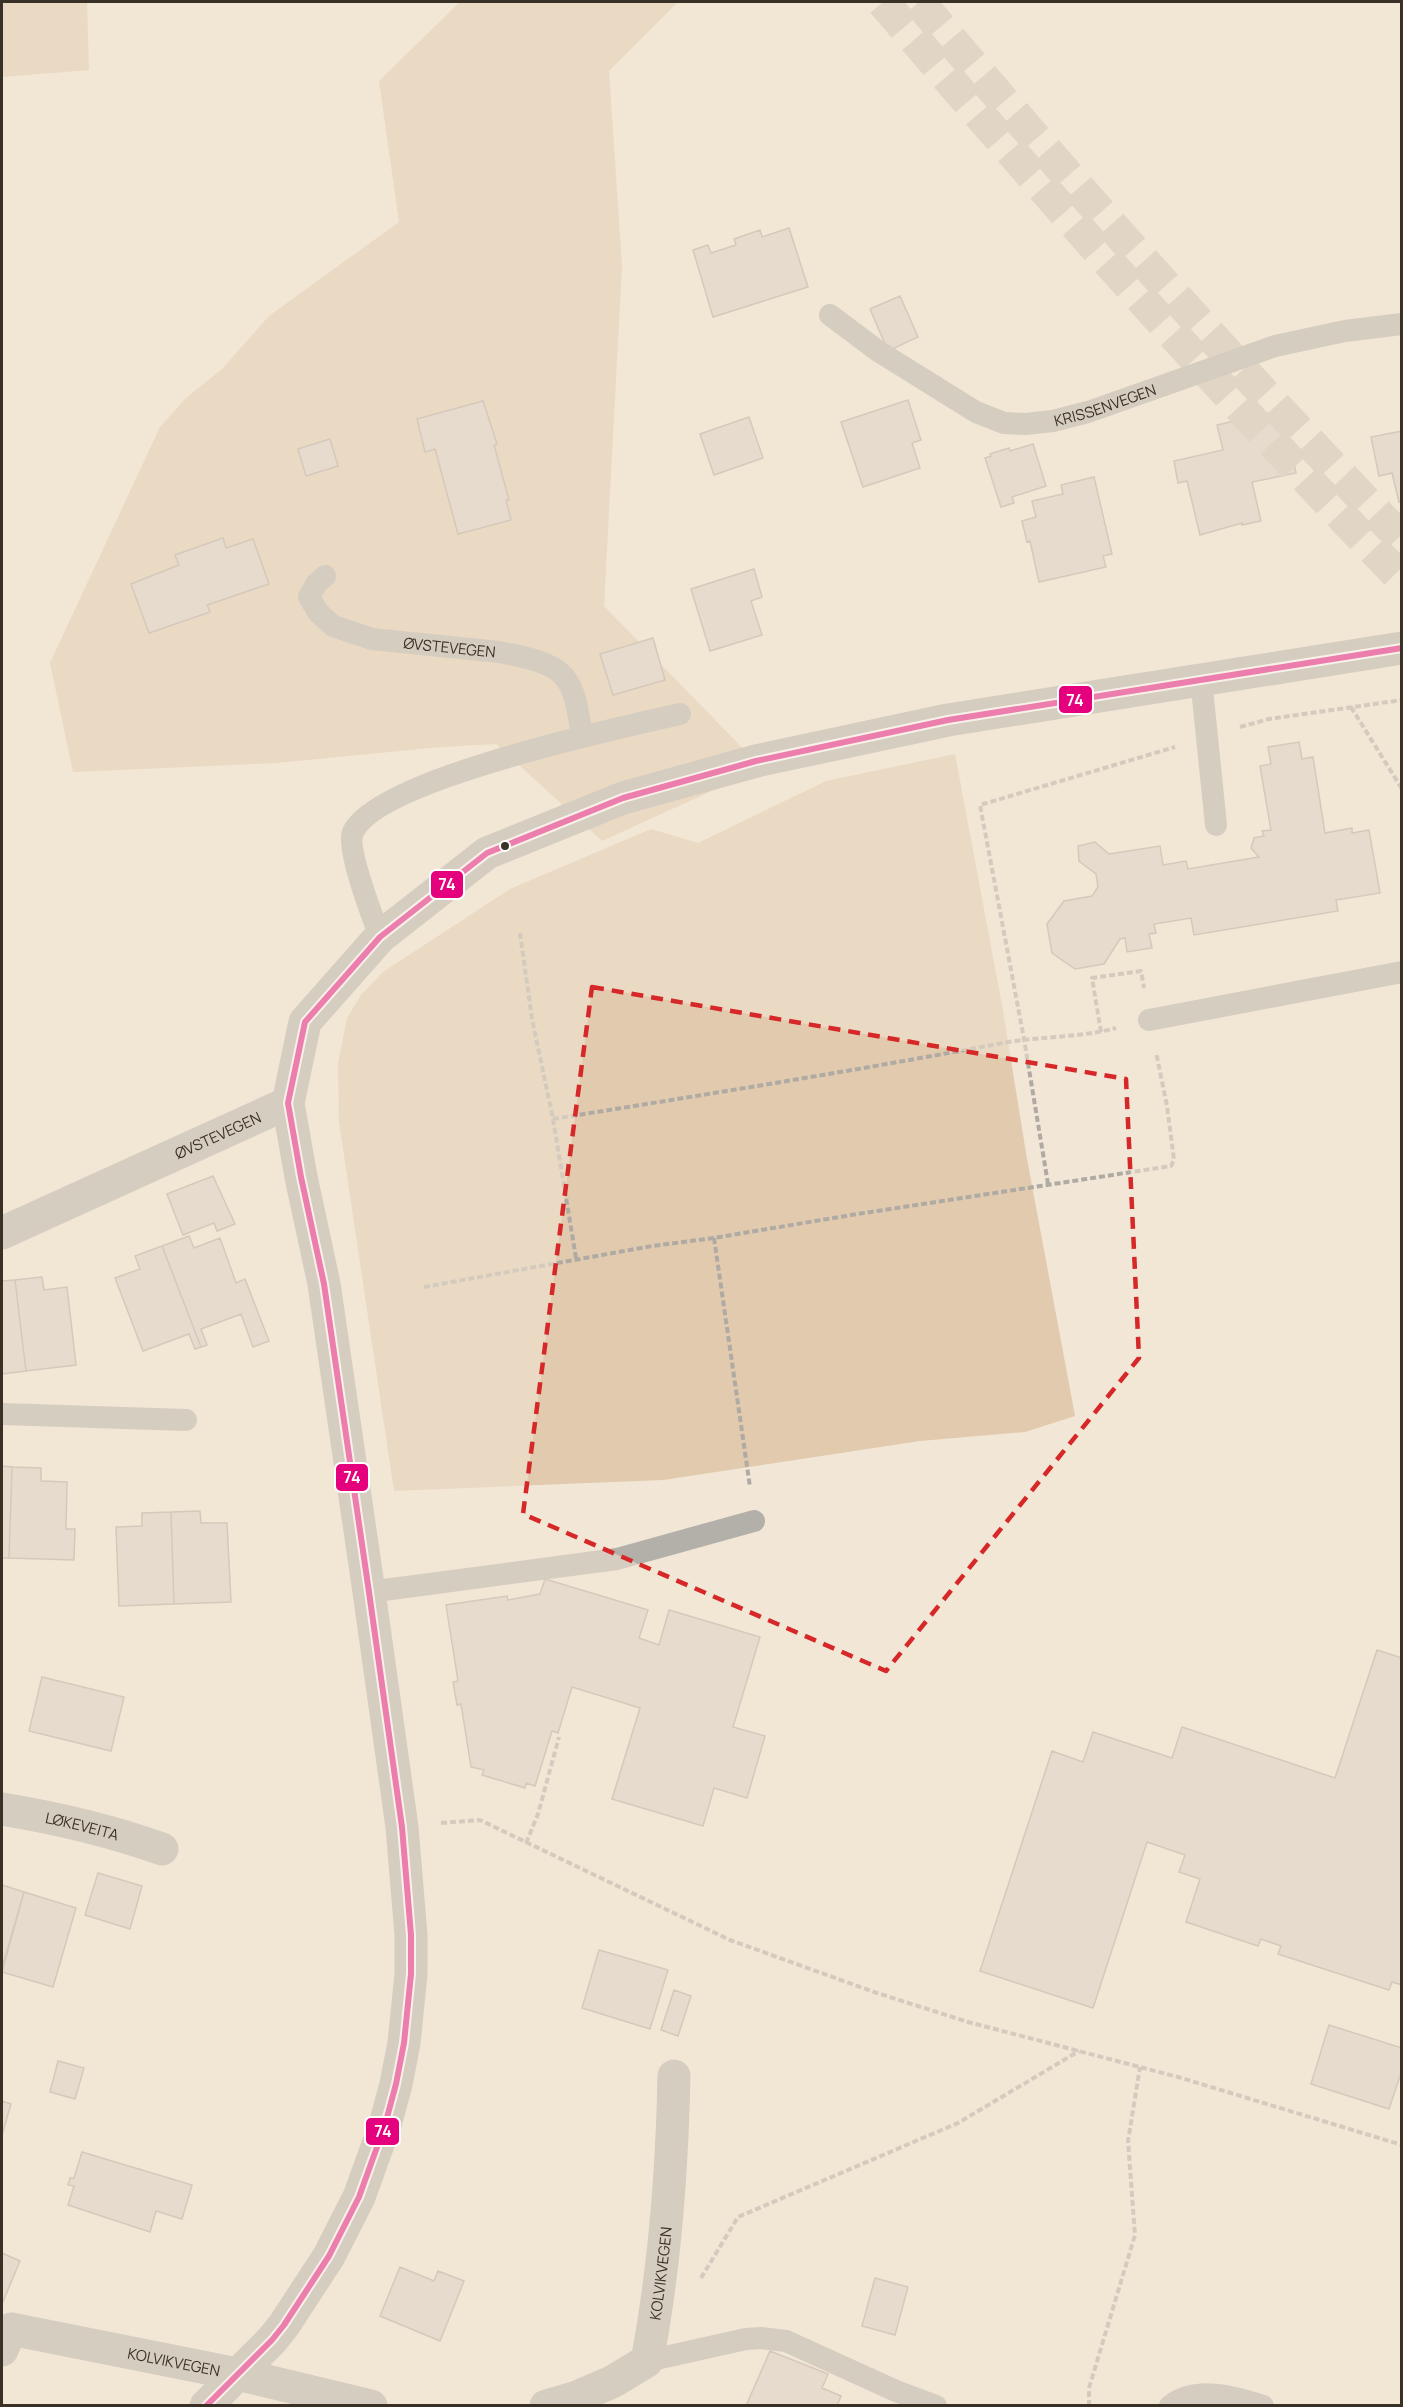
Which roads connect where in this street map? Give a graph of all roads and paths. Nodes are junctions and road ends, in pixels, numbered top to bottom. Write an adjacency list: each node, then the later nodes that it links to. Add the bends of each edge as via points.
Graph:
1 (830, 315): 2 (lane, KRISSENVEGEN, via 878,351 976,412 1004,423 1025,424 1088,412 1275,346)
2 (1401, 324)
3 (326, 576): 9 (lane, ØVSTEVEGEN, via 309,597 333,626 372,639 499,652 552,666 561,672 576,697)
4 (1401, 648): 5 (street)
5 (1201, 679): 10 (lane); 14 (street, via 948,720 756,761 623,798 487,853)
6 (1401, 700): 7 (path)
7 (1350, 707): 10 (path, via 1269,719); 11 (path)
8 (680, 714): 9 (lane)
9 (582, 737): 14 (lane, via 438,780 368,815 351,840)
10 (1207, 737): 12 (lane); 18 (path, via 980,805)
11 (1401, 789)
12 (1216, 825)
13 (520, 933): 20 (path)
14 (380, 937): 19 (street, via 304,1022)
15 (1401, 972): 16 (lane)
16 (1149, 1020): 17 (path); 17 (path, via 1141,971 1092,978); 21 (path, via 1167,1106 1174,1160 1171,1166)
17 (1101, 1032): 18 (path)
18 (1024, 1039): 20 (path, via 862,1070); 21 (path)
19 (288, 1102): 22 (street, ØVSTEVEGEN); 29 (street, via 324,1284)
20 (552, 1119): 24 (path)
21 (1048, 1184): 23 (path)
22 (2, 1233)
23 (714, 1238): 24 (path); 28 (path)
24 (576, 1258): 25 (path)
25 (424, 1287)
26 (2, 1414): 27 (lane)
27 (186, 1420)
28 (754, 1521): 29 (lane, via 616,1559)
29 (369, 1592): 32 (street)
30 (559, 1737): 33 (path)
31 (2, 1809): 34 (street, LØKEVEITA, via 79,1823)
32 (402, 1827): 33 (path, via 480,1820); 42 (street, via 411,1974 404,2043 385,2125 359,2197 329,2256 272,2340)
33 (526, 1843): 35 (path, via 730,1941 957,2018)
34 (162, 1849)
35 (1079, 2051): 36 (path); 39 (path, via 958,2123 738,2217)
36 (1140, 2067): 38 (path); 47 (path, via 1128,2141 1135,2235 1089,2388)
37 (674, 2076): 41 (street, KOLVIKVEGEN, via 673,2138 658,2301)
38 (1401, 2145)
39 (701, 2278)
40 (5, 2334): 42 (street, KOLVIKVEGEN)
41 (647, 2361): 45 (street, via 612,2382); 46 (lane, via 746,2339 786,2341)
42 (237, 2374): 43 (street); 44 (street, KOLVIKVEGEN)
43 (206, 2406)
44 (371, 2406)
45 (546, 2406)
46 (936, 2406)
47 (1089, 2406)
48 (1170, 2406): 49 (lane, via 1196,2394 1232,2396)
49 (1263, 2406)

